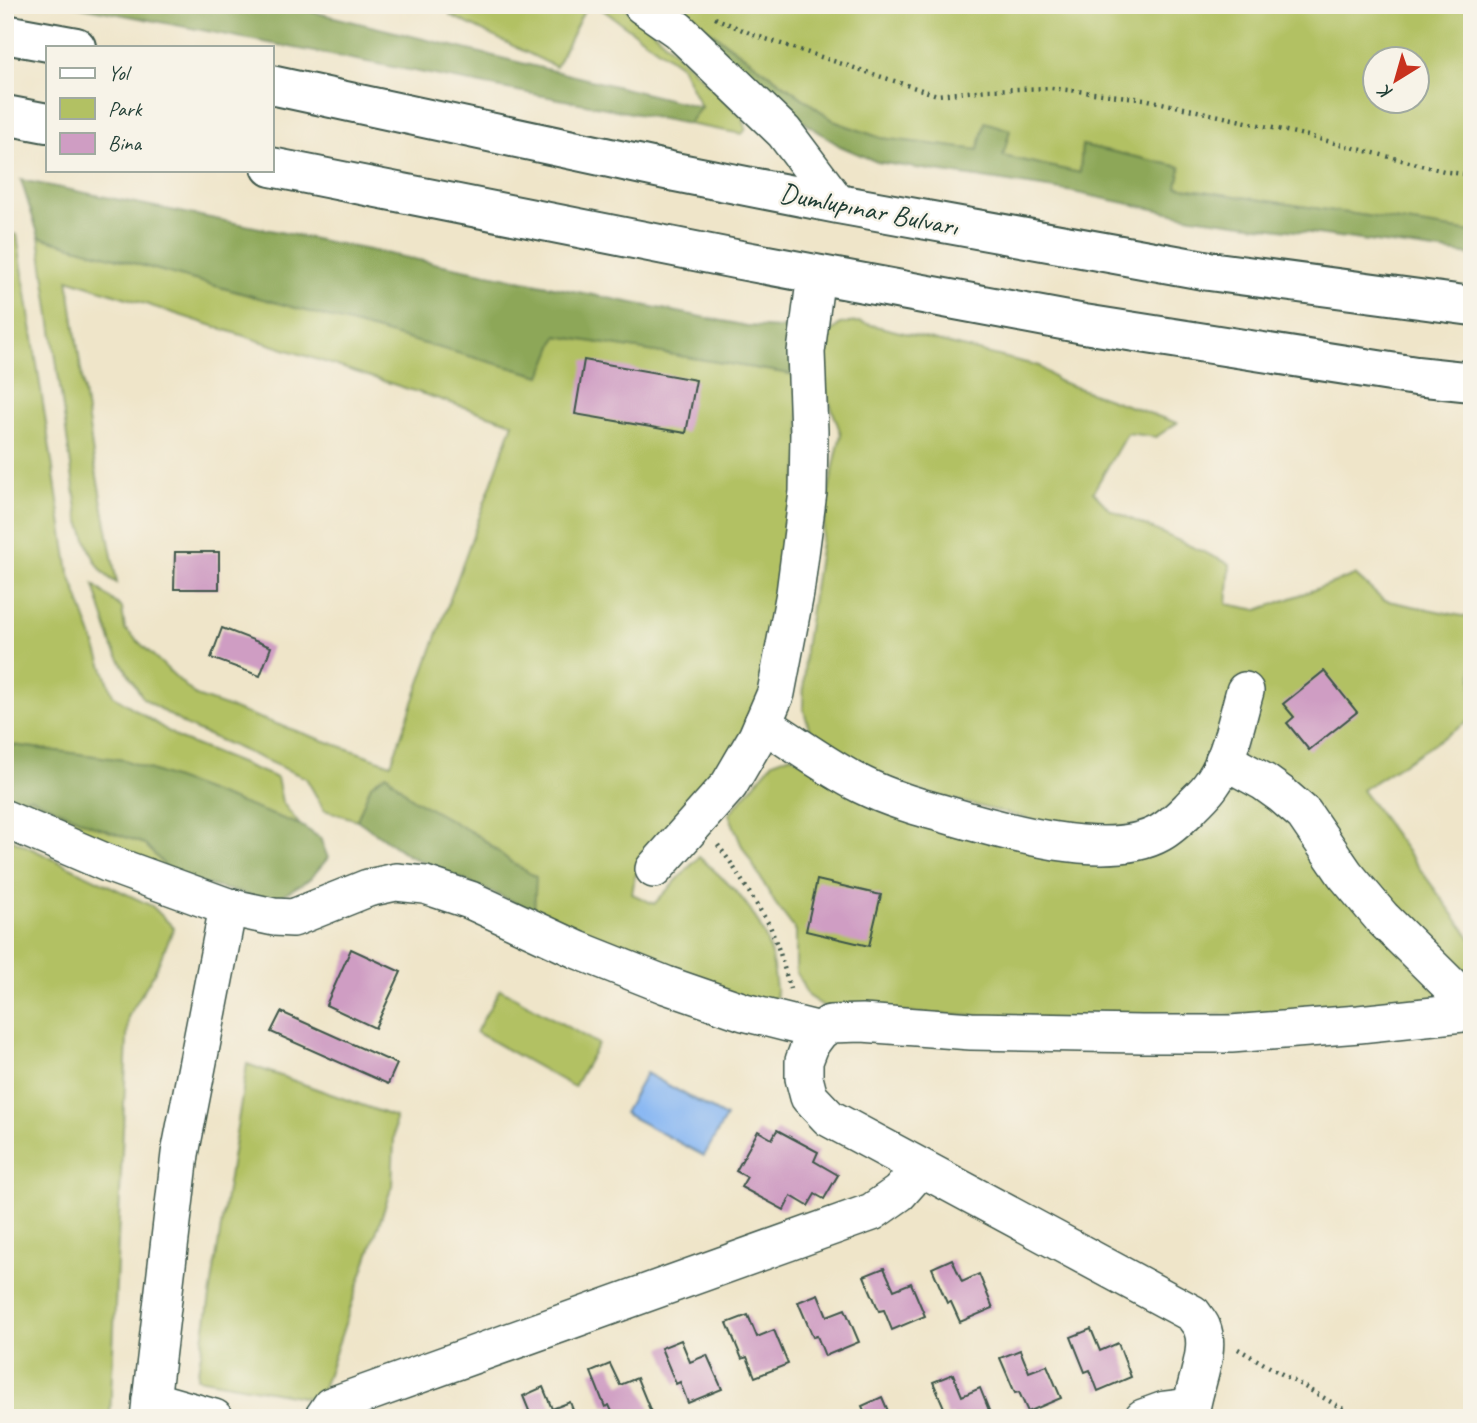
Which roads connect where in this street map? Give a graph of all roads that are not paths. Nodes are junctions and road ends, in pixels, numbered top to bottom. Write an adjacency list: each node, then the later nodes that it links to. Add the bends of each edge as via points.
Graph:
1 (642, 5): 8 (street, via 678,30 784,132)
2 (5, 34): 3 (highway)
3 (71, 46)
4 (273, 85): 8 (highway, Dumlupınar Bulvarı)
5 (5, 115): 6 (highway)
6 (46, 123)
7 (273, 167): 9 (highway)
8 (838, 204): 10 (highway, Dumlupınar Bulvarı, via 1209,271)
9 (816, 274): 11 (highway, via 1084,324); 13 (street, via 806,352 806,505 776,693)
10 (1472, 306)
11 (1472, 382)
12 (1245, 691): 14 (street)
13 (763, 723): 14 (street, via 862,785 903,802 1042,839 1096,844 1134,843 1161,833 1210,787); 16 (street, via 729,785)
14 (1224, 760): 18 (street, via 1264,782 1304,814 1382,918)
15 (5, 819): 17 (street)
16 (654, 869)
17 (228, 907): 19 (street, via 293,918 368,888 396,882 425,885 666,985); 21 (street, via 180,1154)
18 (1472, 1010): 19 (street, via 1231,1034 971,1031 862,1023)
19 (808, 1028): 20 (street, via 811,1043 804,1078 809,1097 829,1118)
20 (922, 1168): 22 (street, via 1193,1314 1203,1329 1205,1348); 24 (street, via 899,1193 872,1212 331,1406)
21 (150, 1409): 23 (street)
22 (1190, 1412): 25 (street, via 1165,1410)
23 (214, 1418)
24 (323, 1418)
25 (1143, 1418)

